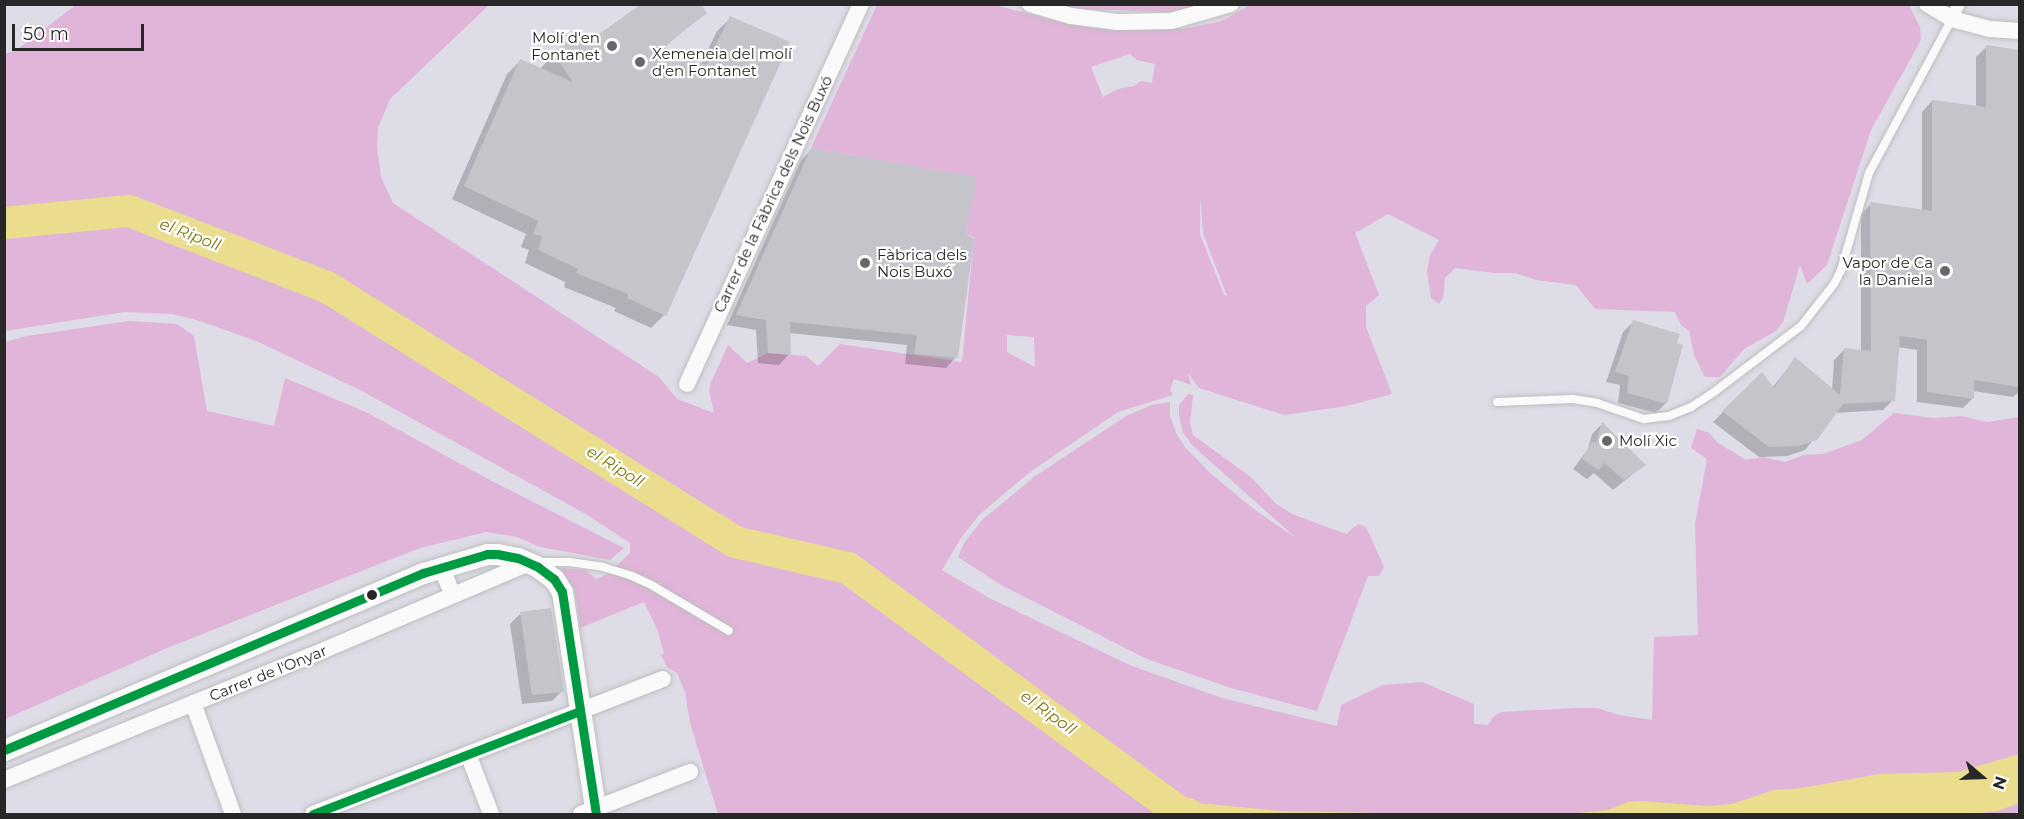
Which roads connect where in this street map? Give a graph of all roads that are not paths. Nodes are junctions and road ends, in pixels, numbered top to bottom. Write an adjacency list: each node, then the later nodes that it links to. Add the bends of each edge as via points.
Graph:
1 (861, 4): 7 (street, Carrer de la Fàbrica dels Nois Buxó)
2 (1030, 4): 3 (street, via 1071,16 1126,22 1170,21)
3 (1231, 4)
4 (1927, 4): 5 (street)
5 (1955, 12): 6 (street, via 1990,29); 8 (lane, via 1869,173 1841,270 1801,326 1697,404 1652,420 1574,399)
6 (2019, 31)
7 (687, 384)
8 (1497, 402)
9 (529, 563): 10 (street, via 487,554); 11 (street, Carrer de l'Onyar); 12 (lane, via 569,562 614,570 653,586); 15 (street, via 546,572 562,592)
10 (441, 567): 11 (street); 16 (street)
11 (453, 595): 14 (street, Carrer de l'Onyar)
12 (729, 631)
13 (663, 679): 15 (street)
14 (194, 703): 19 (street, Carrer de l'Onyar); 21 (street)
15 (580, 711): 17 (street); 20 (street)
16 (4, 750)
17 (468, 754): 22 (street); 23 (street)
18 (690, 772): 20 (street)
19 (4, 780)
20 (591, 813)
21 (233, 814)
22 (313, 814)
23 (491, 814)

